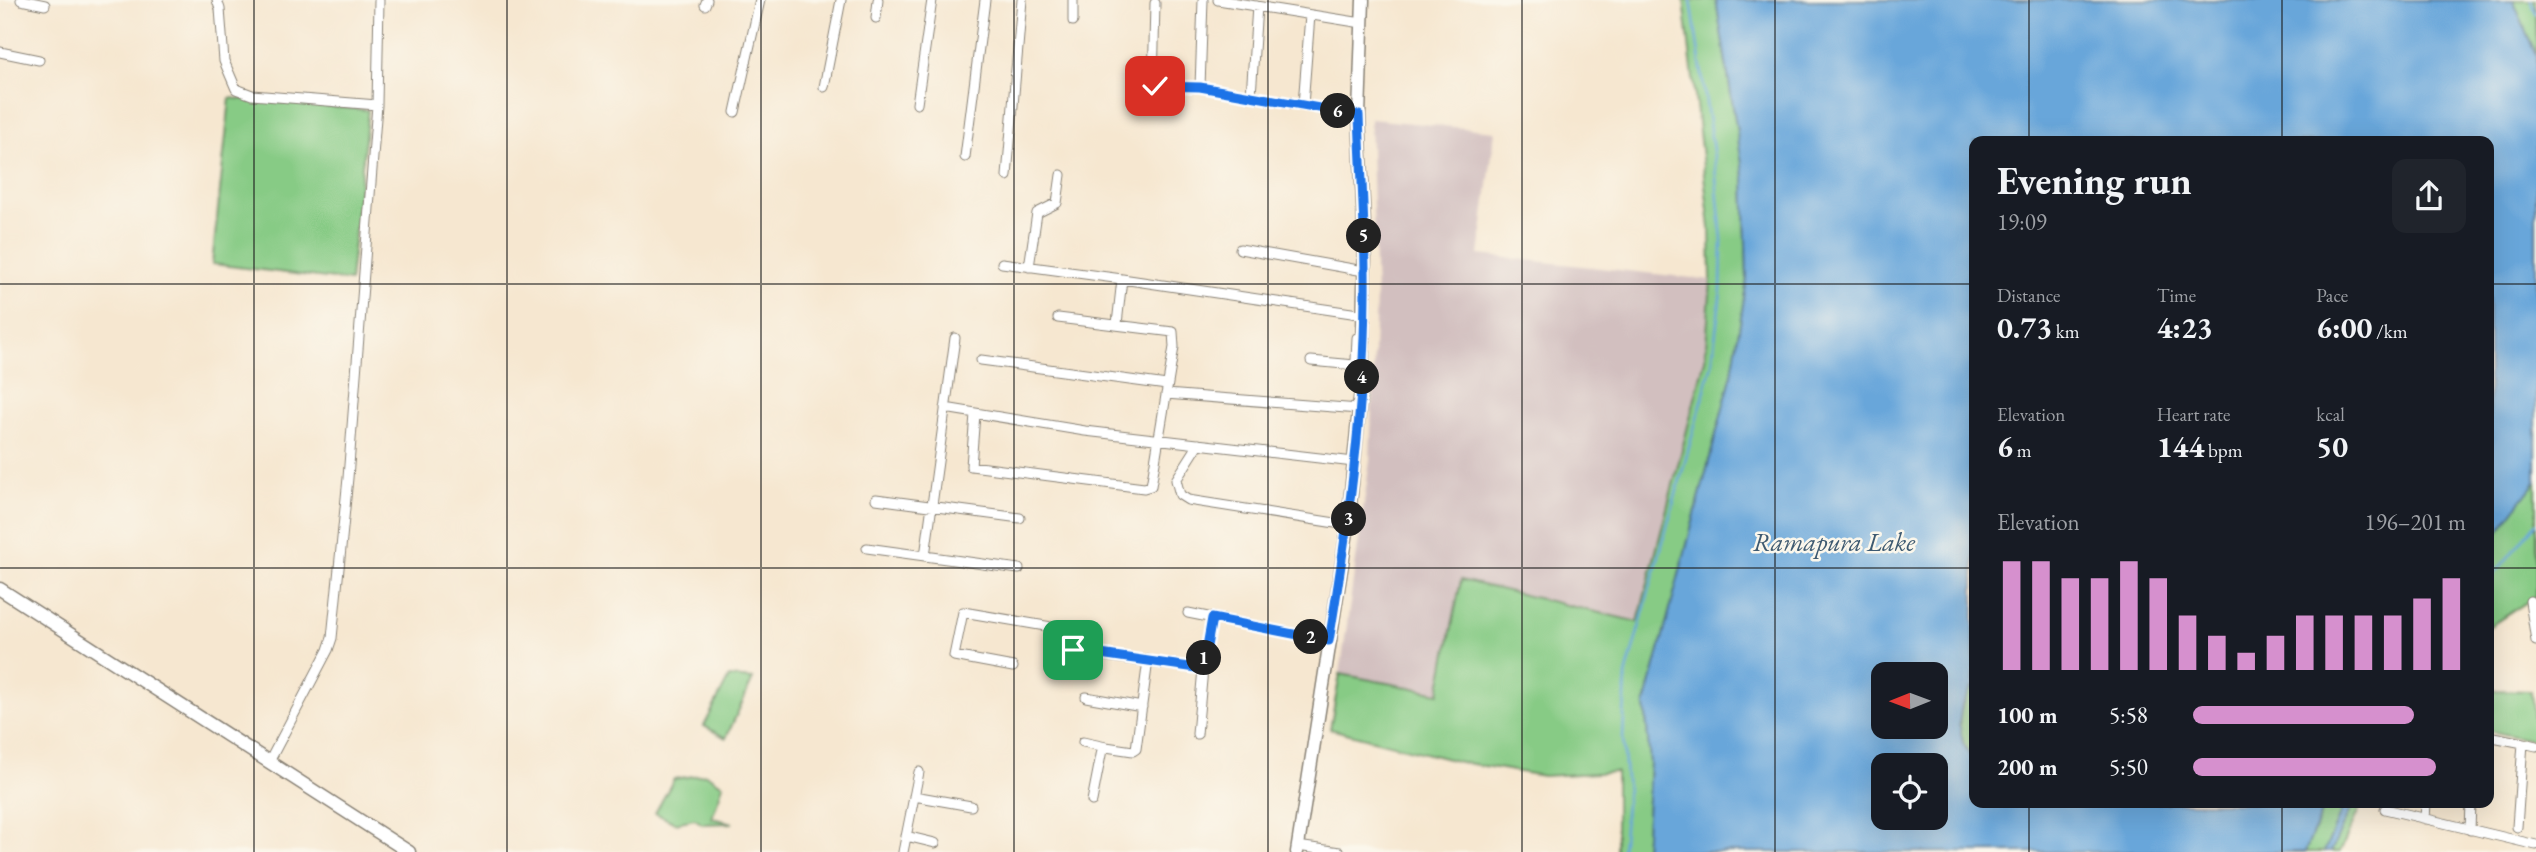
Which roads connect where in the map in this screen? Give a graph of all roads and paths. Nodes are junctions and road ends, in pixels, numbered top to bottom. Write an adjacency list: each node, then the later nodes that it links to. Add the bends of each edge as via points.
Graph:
1 (21, 0): 15 (street)
2 (217, 0): 27 (street, via 224,61 236,89 252,95)
3 (379, 0): 27 (street)
4 (760, 0): 29 (street)
5 (841, 0): 23 (street)
6 (878, 0): 18 (street)
7 (932, 0): 26 (street)
8 (985, 0): 31 (street)
9 (1022, 0): 32 (street)
10 (1073, 0): 19 (street)
11 (1203, 0): 24 (street)
12 (1218, 0): 16 (street)
13 (1363, 0): 20 (main road)
14 (1155, 3): 24 (street, via 1153,86)
15 (45, 5)
16 (1257, 6): 17 (street); 25 (street)
17 (1310, 15): 20 (street); 28 (street)
18 (876, 18)
19 (1073, 20)
20 (1362, 23): 30 (main road)
21 (0, 52): 22 (street)
22 (39, 60)
23 (824, 87)
24 (1200, 87): 25 (street)
25 (1251, 96): 28 (street)
26 (917, 104)
27 (377, 105): 79 (street, via 332,638)
28 (1303, 105): 30 (street)
29 (735, 112)
30 (1359, 115): 37 (main road)
31 (965, 157)
32 (1007, 176)
33 (1061, 176): 36 (street, via 1057,203 1037,213)
34 (1240, 249): 37 (street)
35 (1002, 263): 36 (street)
36 (1029, 267): 38 (street)
37 (1364, 271): 39 (main road)
38 (1122, 279): 39 (street); 41 (street)
39 (1365, 316): 42 (main road)
40 (1058, 318): 41 (street)
41 (1117, 324): 48 (street, via 1173,332)
42 (1364, 337): 46 (street, via 1357,338); 47 (main road)
43 (955, 338): 49 (street)
44 (981, 360): 48 (street)
45 (1311, 361): 46 (street)
46 (1355, 365): 47 (street, via 1355,382)
47 (1362, 385): 50 (main road)
48 (1166, 390): 50 (street); 52 (street)
49 (945, 408): 51 (street); 56 (street)
50 (1359, 409): 54 (main road)
51 (975, 414): 52 (street); 52 (street, via 971,466 1144,488 1153,482)
52 (1160, 439): 53 (street)
53 (1199, 444): 54 (street); 58 (street, via 1177,480 1180,495 1188,500)
54 (1354, 462): 58 (main road)
55 (876, 499): 56 (street)
56 (932, 507): 57 (street); 60 (street)
57 (1020, 518)
58 (1348, 526): 66 (main road)
59 (867, 548): 60 (street)
60 (925, 556): 61 (street)
61 (1019, 569)
62 (0, 589): 79 (main road)
63 (2530, 601): 67 (street)
64 (1188, 613): 65 (street)
65 (1212, 618): 66 (street); 70 (street)
66 (1329, 641): 93 (main road)
67 (2536, 641)
68 (1148, 660): 69 (street, via 1075,652 1069,630 963,612 954,656); 70 (street); 72 (street)
69 (1013, 667)
70 (1203, 669): 73 (street)
71 (1086, 697): 72 (street)
72 (1142, 707): 78 (street, via 1136,749)
73 (1197, 734)
74 (2494, 737): 76 (street)
75 (1083, 742): 78 (street)
76 (2523, 743): 77 (street); 88 (street)
77 (2536, 746)
78 (1107, 747): 82 (street, via 1102,750)
79 (270, 762): 94 (main road)
80 (919, 772): 81 (street)
81 (914, 796): 83 (street); 90 (street)
82 (1092, 801)
83 (971, 806)
84 (2426, 808): 87 (street)
85 (2471, 808): 89 (street)
86 (2385, 809): 87 (street)
87 (2425, 819): 89 (street)
88 (2517, 827)
89 (2470, 830): 92 (street)
90 (906, 836): 91 (street); 95 (street)
91 (935, 843)
92 (2536, 845)
93 (1297, 849): 96 (street)
94 (409, 852)
95 (903, 852)
96 (1340, 852)

